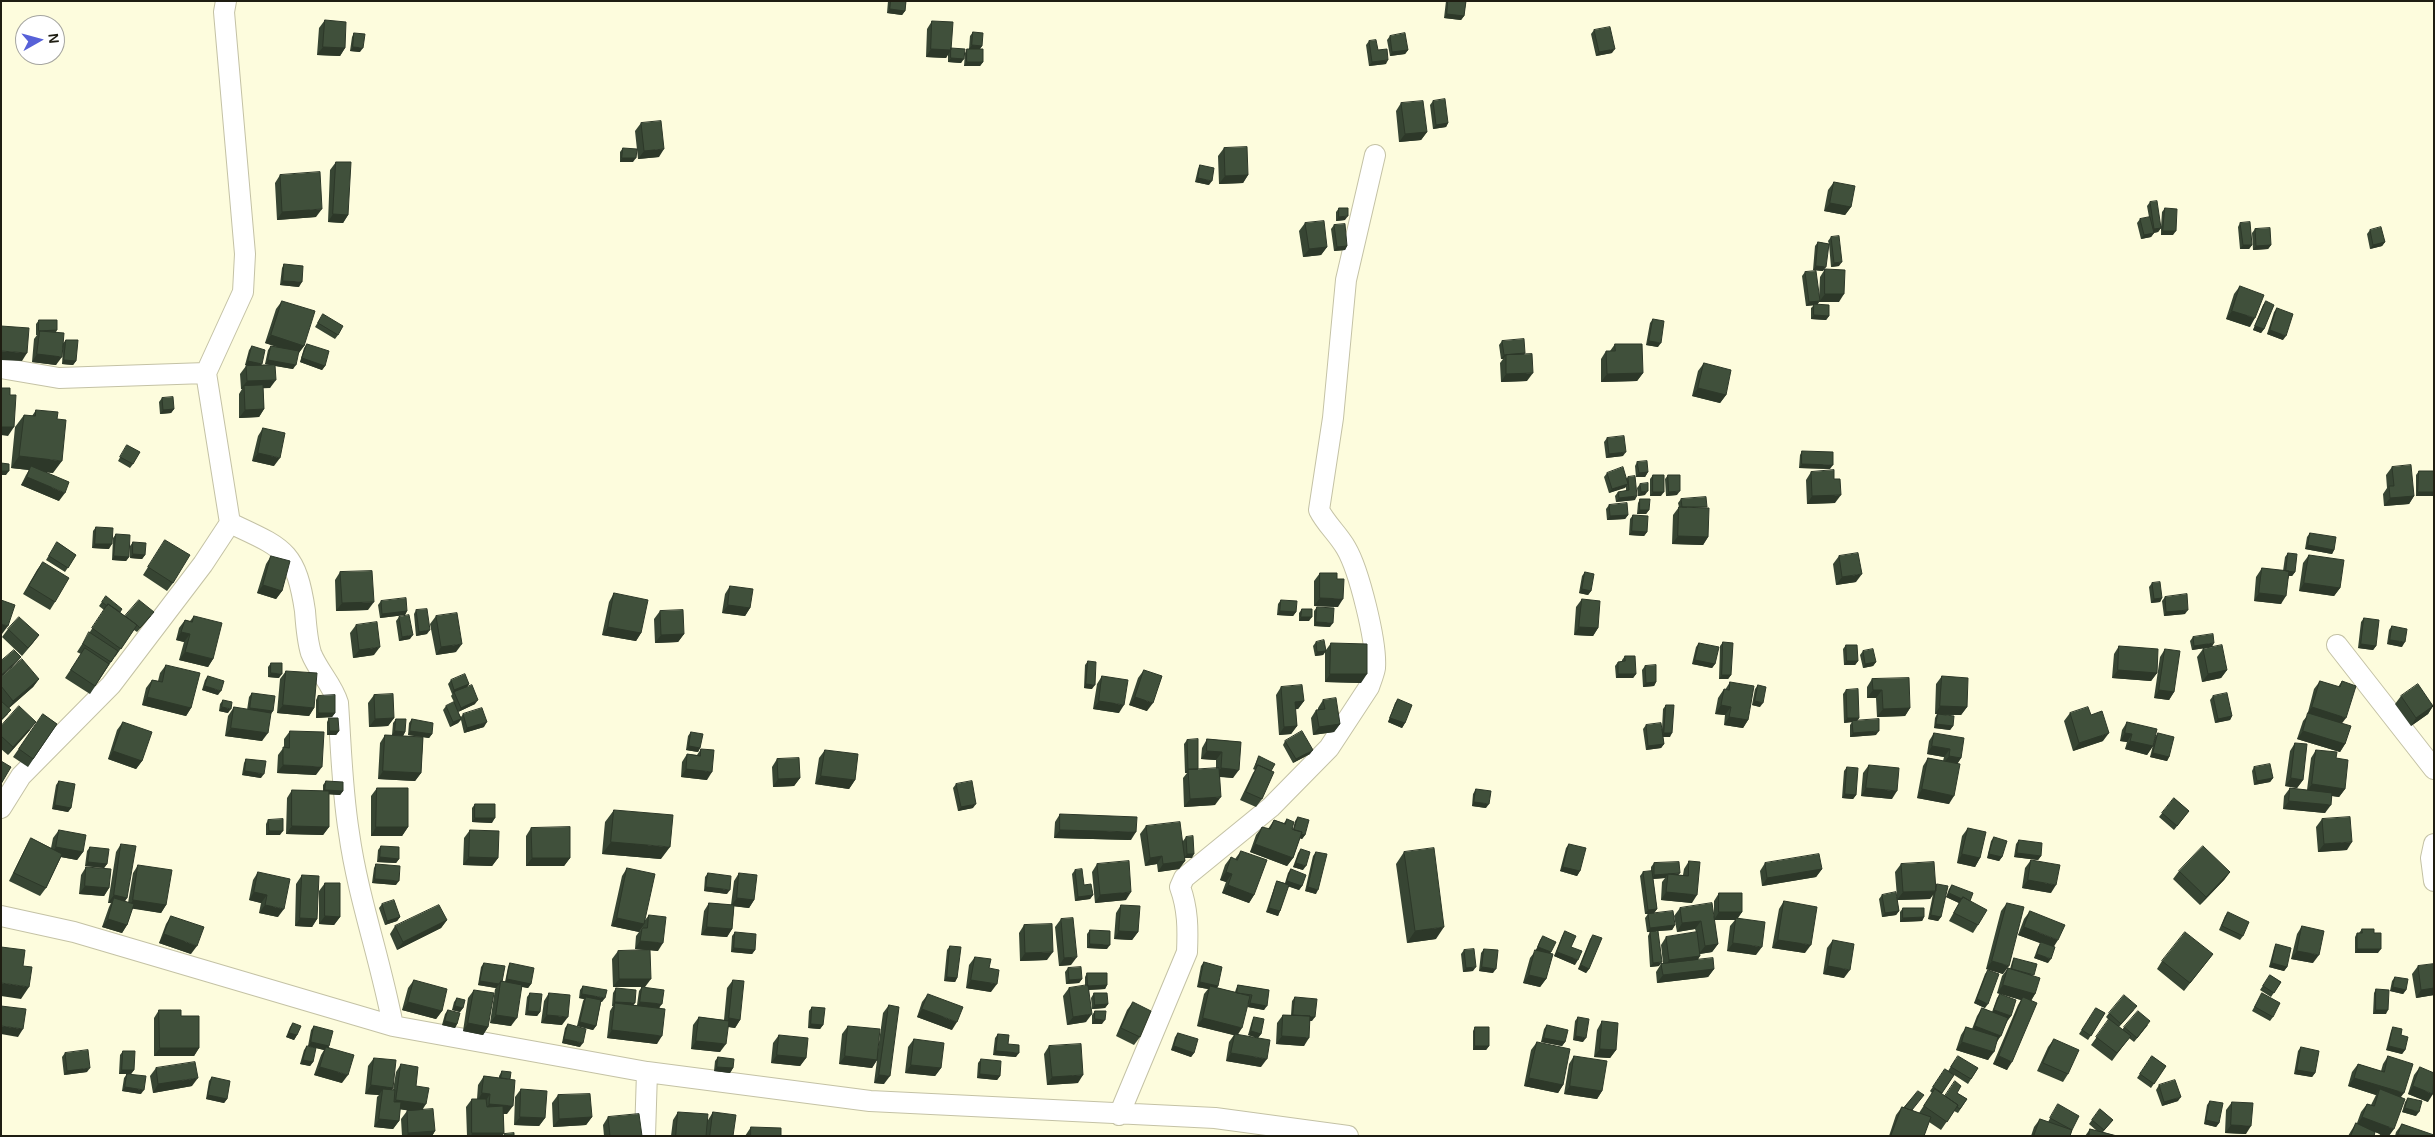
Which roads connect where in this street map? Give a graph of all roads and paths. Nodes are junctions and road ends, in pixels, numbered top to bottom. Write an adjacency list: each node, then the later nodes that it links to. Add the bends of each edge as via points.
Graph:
1 (226, 1): 4 (street, via 224,12 245,254 243,292)
2 (1375, 155): 14 (street, via 1346,280 1333,418 1319,510 1353,564 1366,608 1374,658 1373,676 1366,693 1330,748 1271,807 1184,878 1180,887 1186,903 1187,952)
3 (1, 368): 4 (street, via 59,378)
4 (206, 373): 5 (street)
5 (230, 523): 8 (street, via 203,564 111,685 21,776); 12 (street, via 270,542 292,561 300,581 311,651 338,703 349,833)
6 (2337, 645): 7 (street)
7 (2434, 769)
8 (1, 808)
9 (2434, 844): 10 (street, via 2431,858)
10 (2434, 881)
11 (1, 916): 12 (street, via 74,932)
12 (393, 1026): 13 (street)
13 (647, 1072): 14 (street, via 870,1102); 15 (street)
14 (1119, 1115): 16 (street, via 1215,1118)
15 (645, 1136)
16 (1348, 1136)

